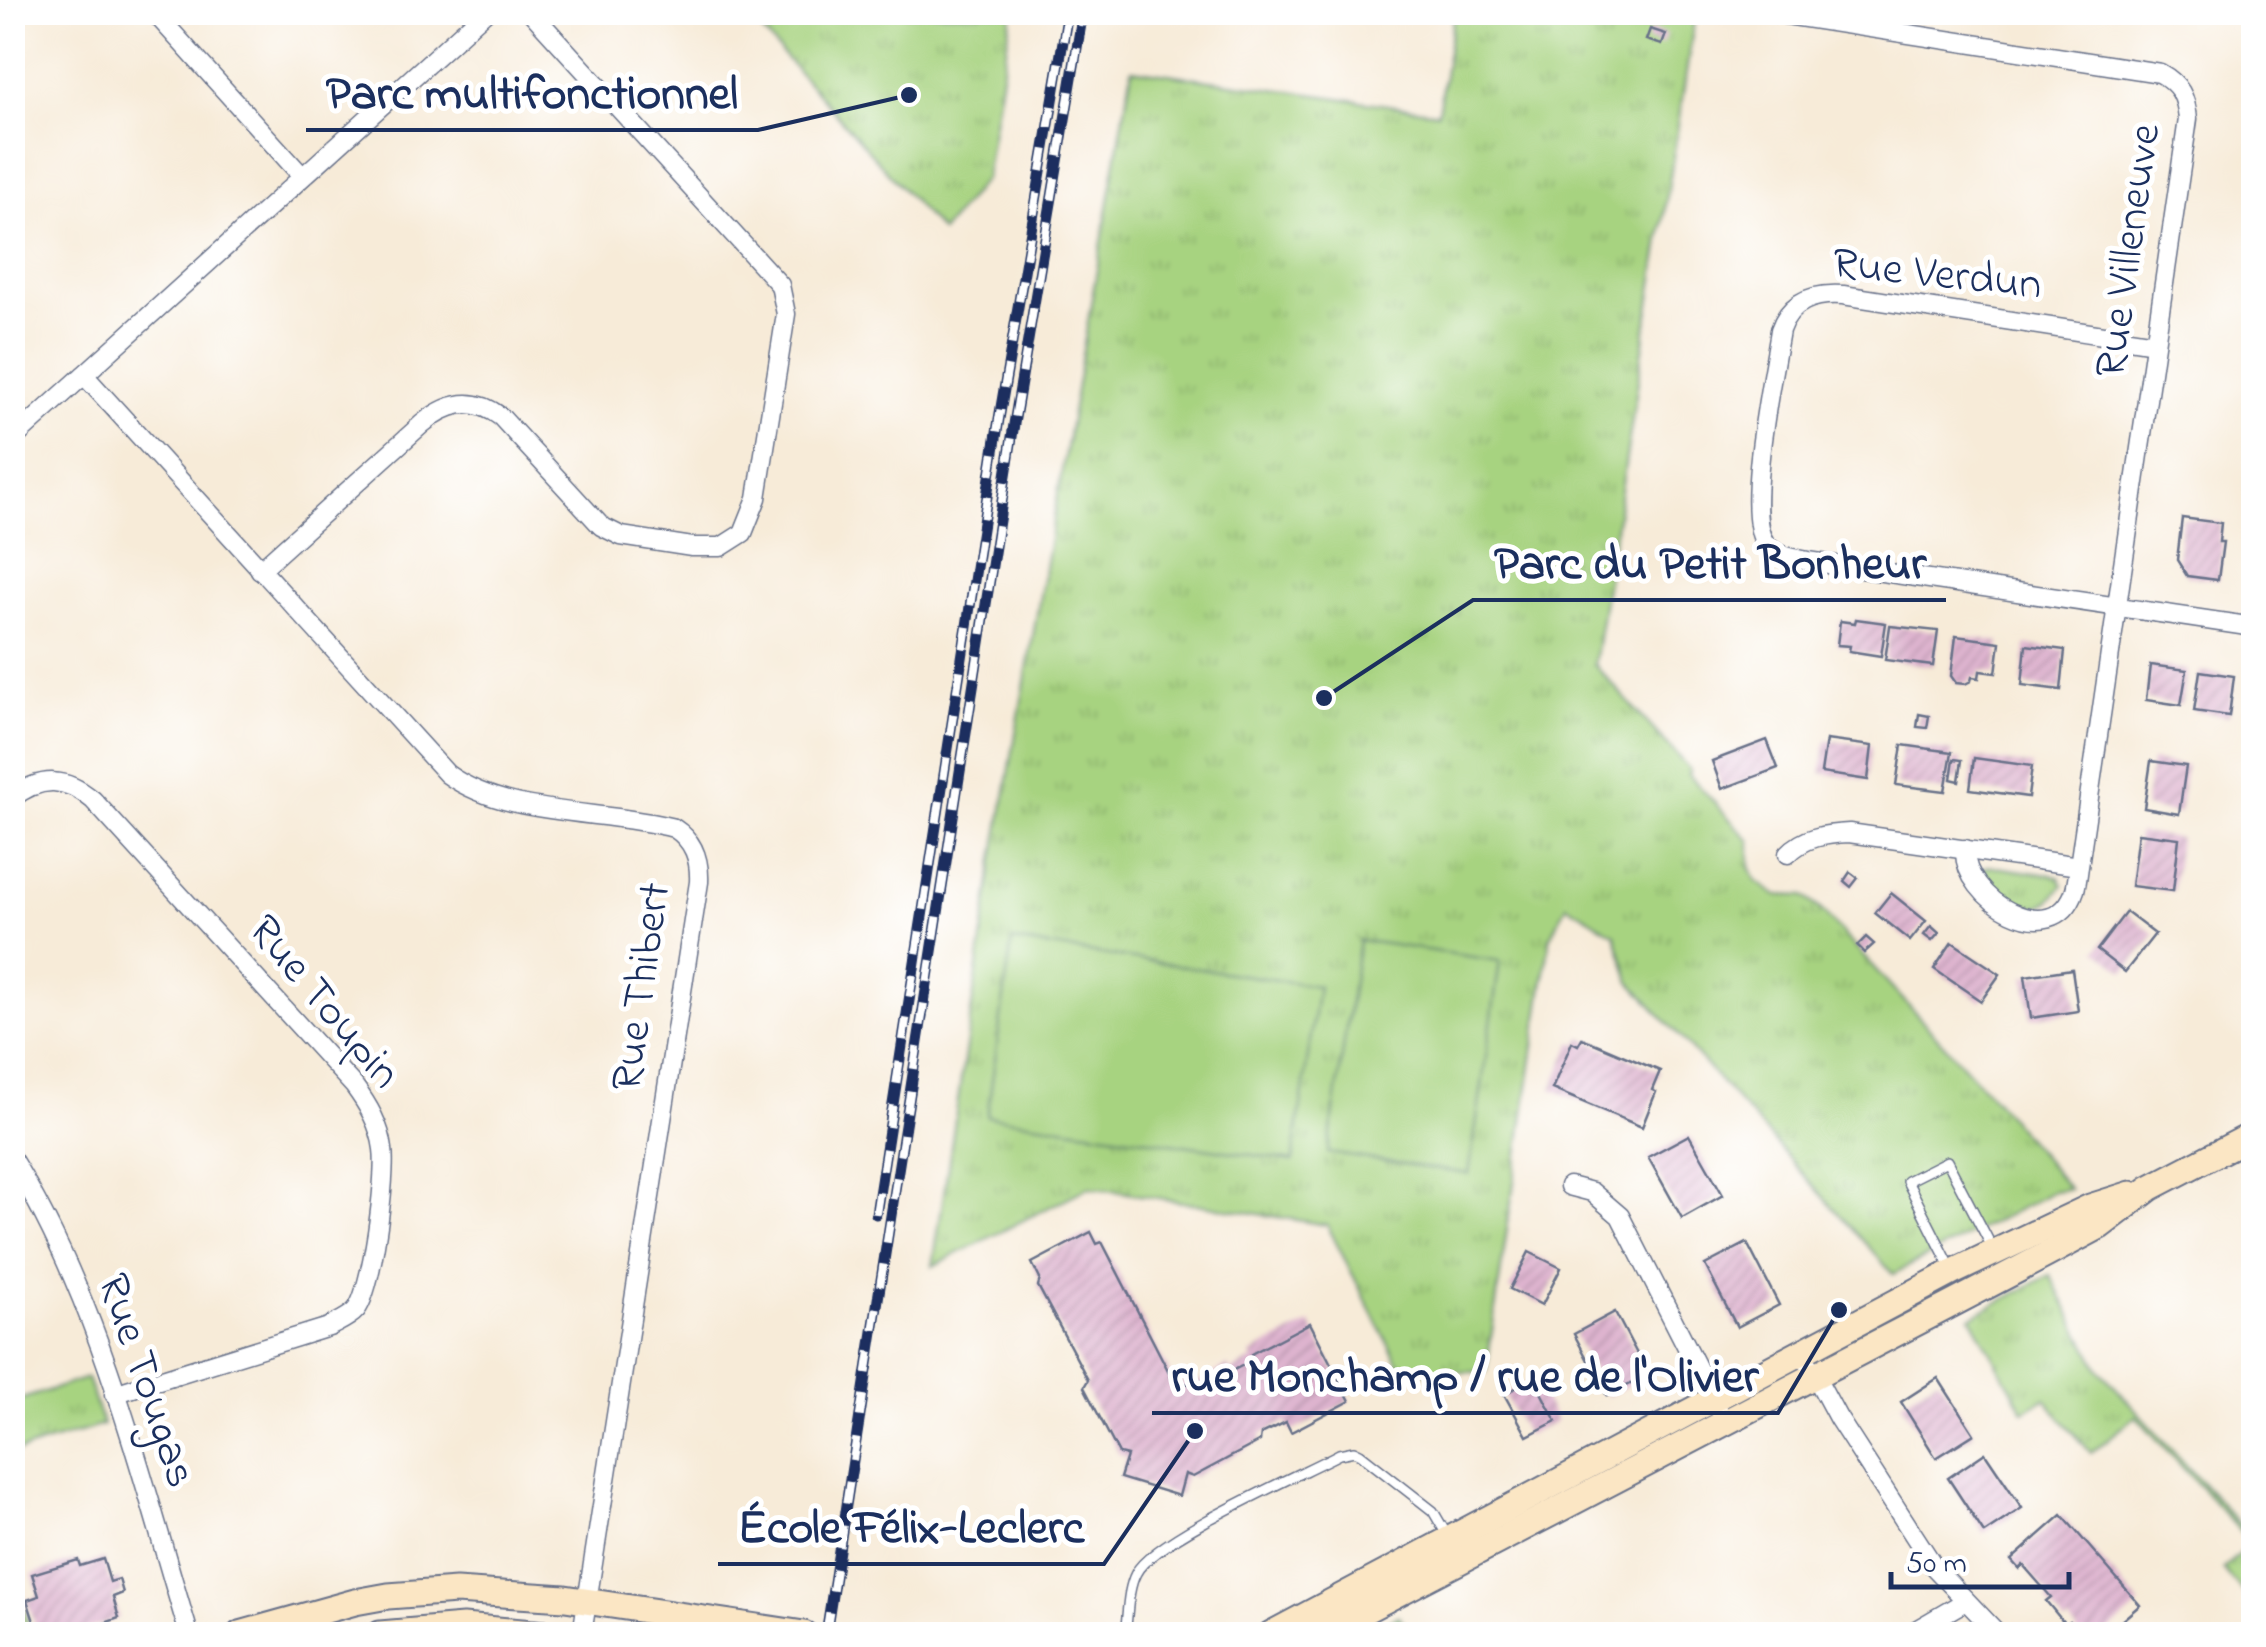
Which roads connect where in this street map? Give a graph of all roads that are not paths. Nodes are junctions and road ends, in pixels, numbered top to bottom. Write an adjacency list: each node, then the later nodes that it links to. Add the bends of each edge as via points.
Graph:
1 (154, 12): 6 (street)
2 (485, 12): 6 (street)
3 (531, 12): 10 (street, via 780,285 786,314 749,523 733,541 709,548 610,532 501,416 482,405 456,403 422,424)
4 (1766, 12): 5 (street, Rue Villeneuve)
5 (1852, 19): 7 (street, Rue Villeneuve, via 2160,73 2180,88 2188,119)
6 (302, 176): 8 (street)
7 (2155, 343): 11 (street, Rue Villeneuve); 11 (street, Rue Verdun, via 1842,296 1802,300 1780,330 1755,496 1760,535 1788,557)
8 (84, 375): 9 (street); 10 (street, Rue Thibert)
9 (12, 440)
10 (260, 570): 27 (street, Rue Thibert, via 461,784 505,800 674,828 698,858)
11 (2117, 608): 12 (street, Rue Verdun); 16 (street, Rue Villeneuve)
12 (2254, 627)
13 (12, 798): 24 (street, Rue Toupin, via 49,780 93,800 354,1086 383,1148 367,1286 355,1311 329,1327)
14 (1964, 850): 15 (street, via 1849,833 1820,836); 16 (street); 16 (street, Rue Villeneuve, via 1966,868 1988,896 2032,920 2070,900)
15 (1788, 854)
16 (2079, 866)
17 (2254, 1134): 20 (street)
18 (12, 1159): 24 (street, Rue Tougas, via 61,1255)
19 (1570, 1186): 25 (street, via 1592,1192 1620,1216)
20 (2150, 1188): 21 (street, via 2090,1207); 23 (street, via 2100,1226)
21 (1996, 1253): 22 (street); 22 (lane, via 1948,1161 1907,1181)
22 (1953, 1272): 23 (street)
23 (1809, 1364): 25 (street); 28 (street, via 1925,1553)
24 (114, 1394): 29 (street, Rue Tougas)
25 (1720, 1411): 26 (street); 37 (street)
26 (1450, 1541): 35 (lane, via 1432,1511 1360,1454 1348,1452 1158,1551 1136,1572); 36 (street)
27 (586, 1602): 30 (street, via 456,1591 388,1596); 33 (street, Rue Thibert); 34 (street)
28 (1964, 1602): 38 (street); 39 (street)
29 (189, 1634)
30 (240, 1634)
31 (380, 1634): 32 (street, via 450,1627)
32 (545, 1634)
33 (582, 1634)
34 (804, 1634)
35 (1126, 1634)
36 (1271, 1634)
37 (1320, 1634)
38 (1909, 1634)
39 (1998, 1634)

